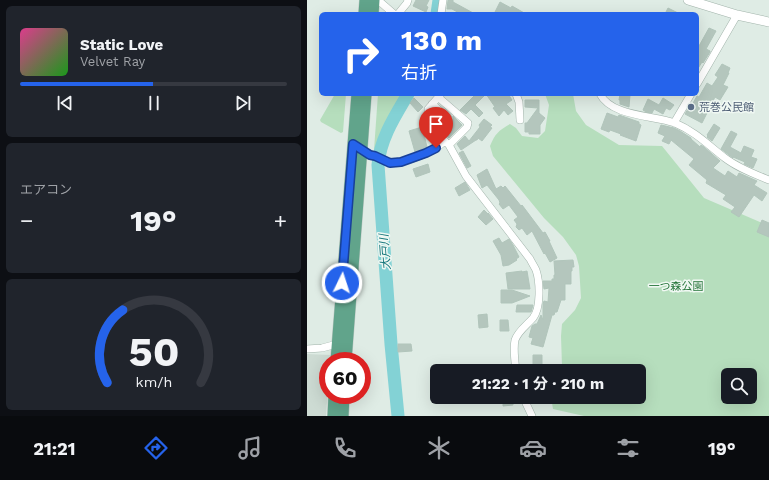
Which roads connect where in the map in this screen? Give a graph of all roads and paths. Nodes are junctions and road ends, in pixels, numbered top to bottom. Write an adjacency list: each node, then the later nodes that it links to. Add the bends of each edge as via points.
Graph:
1 (365, 0): 7 (main road)
2 (374, 0): 8 (main road)
3 (378, 0): 9 (street)
4 (408, 0): 10 (street)
5 (443, 0): 11 (street)
6 (688, 0): 12 (street)
7 (364, 12)
8 (373, 12)
9 (392, 12)
10 (400, 12)
11 (441, 12)
12 (737, 14): 13 (street); 14 (street)
13 (769, 22)
14 (699, 80)
15 (357, 96): 27 (main road)
16 (366, 96): 27 (main road)
17 (438, 96): 22 (street)
18 (440, 96): 26 (street, via 468,123 467,128)
19 (517, 96): 24 (street)
20 (601, 96): 25 (street, via 619,110)
21 (690, 96): 25 (street)
22 (432, 104): 23 (street); 26 (street, via 428,109 431,124)
23 (449, 118)
24 (519, 120)
25 (674, 123): 28 (street, via 695,133 726,159)
26 (447, 143): 27 (street, via 401,162 390,163); 33 (street, via 466,176 530,259 536,272 537,312 517,335)
27 (357, 147): 29 (main road); 32 (main road)
28 (769, 180)
29 (337, 344): 30 (street); 31 (main road)
30 (307, 349)
31 (337, 352)
32 (346, 352)
33 (515, 364)
34 (334, 404): 37 (main road)
35 (344, 404): 38 (main road)
36 (526, 404): 39 (street)
37 (333, 416)
38 (343, 416)
39 (532, 416)

